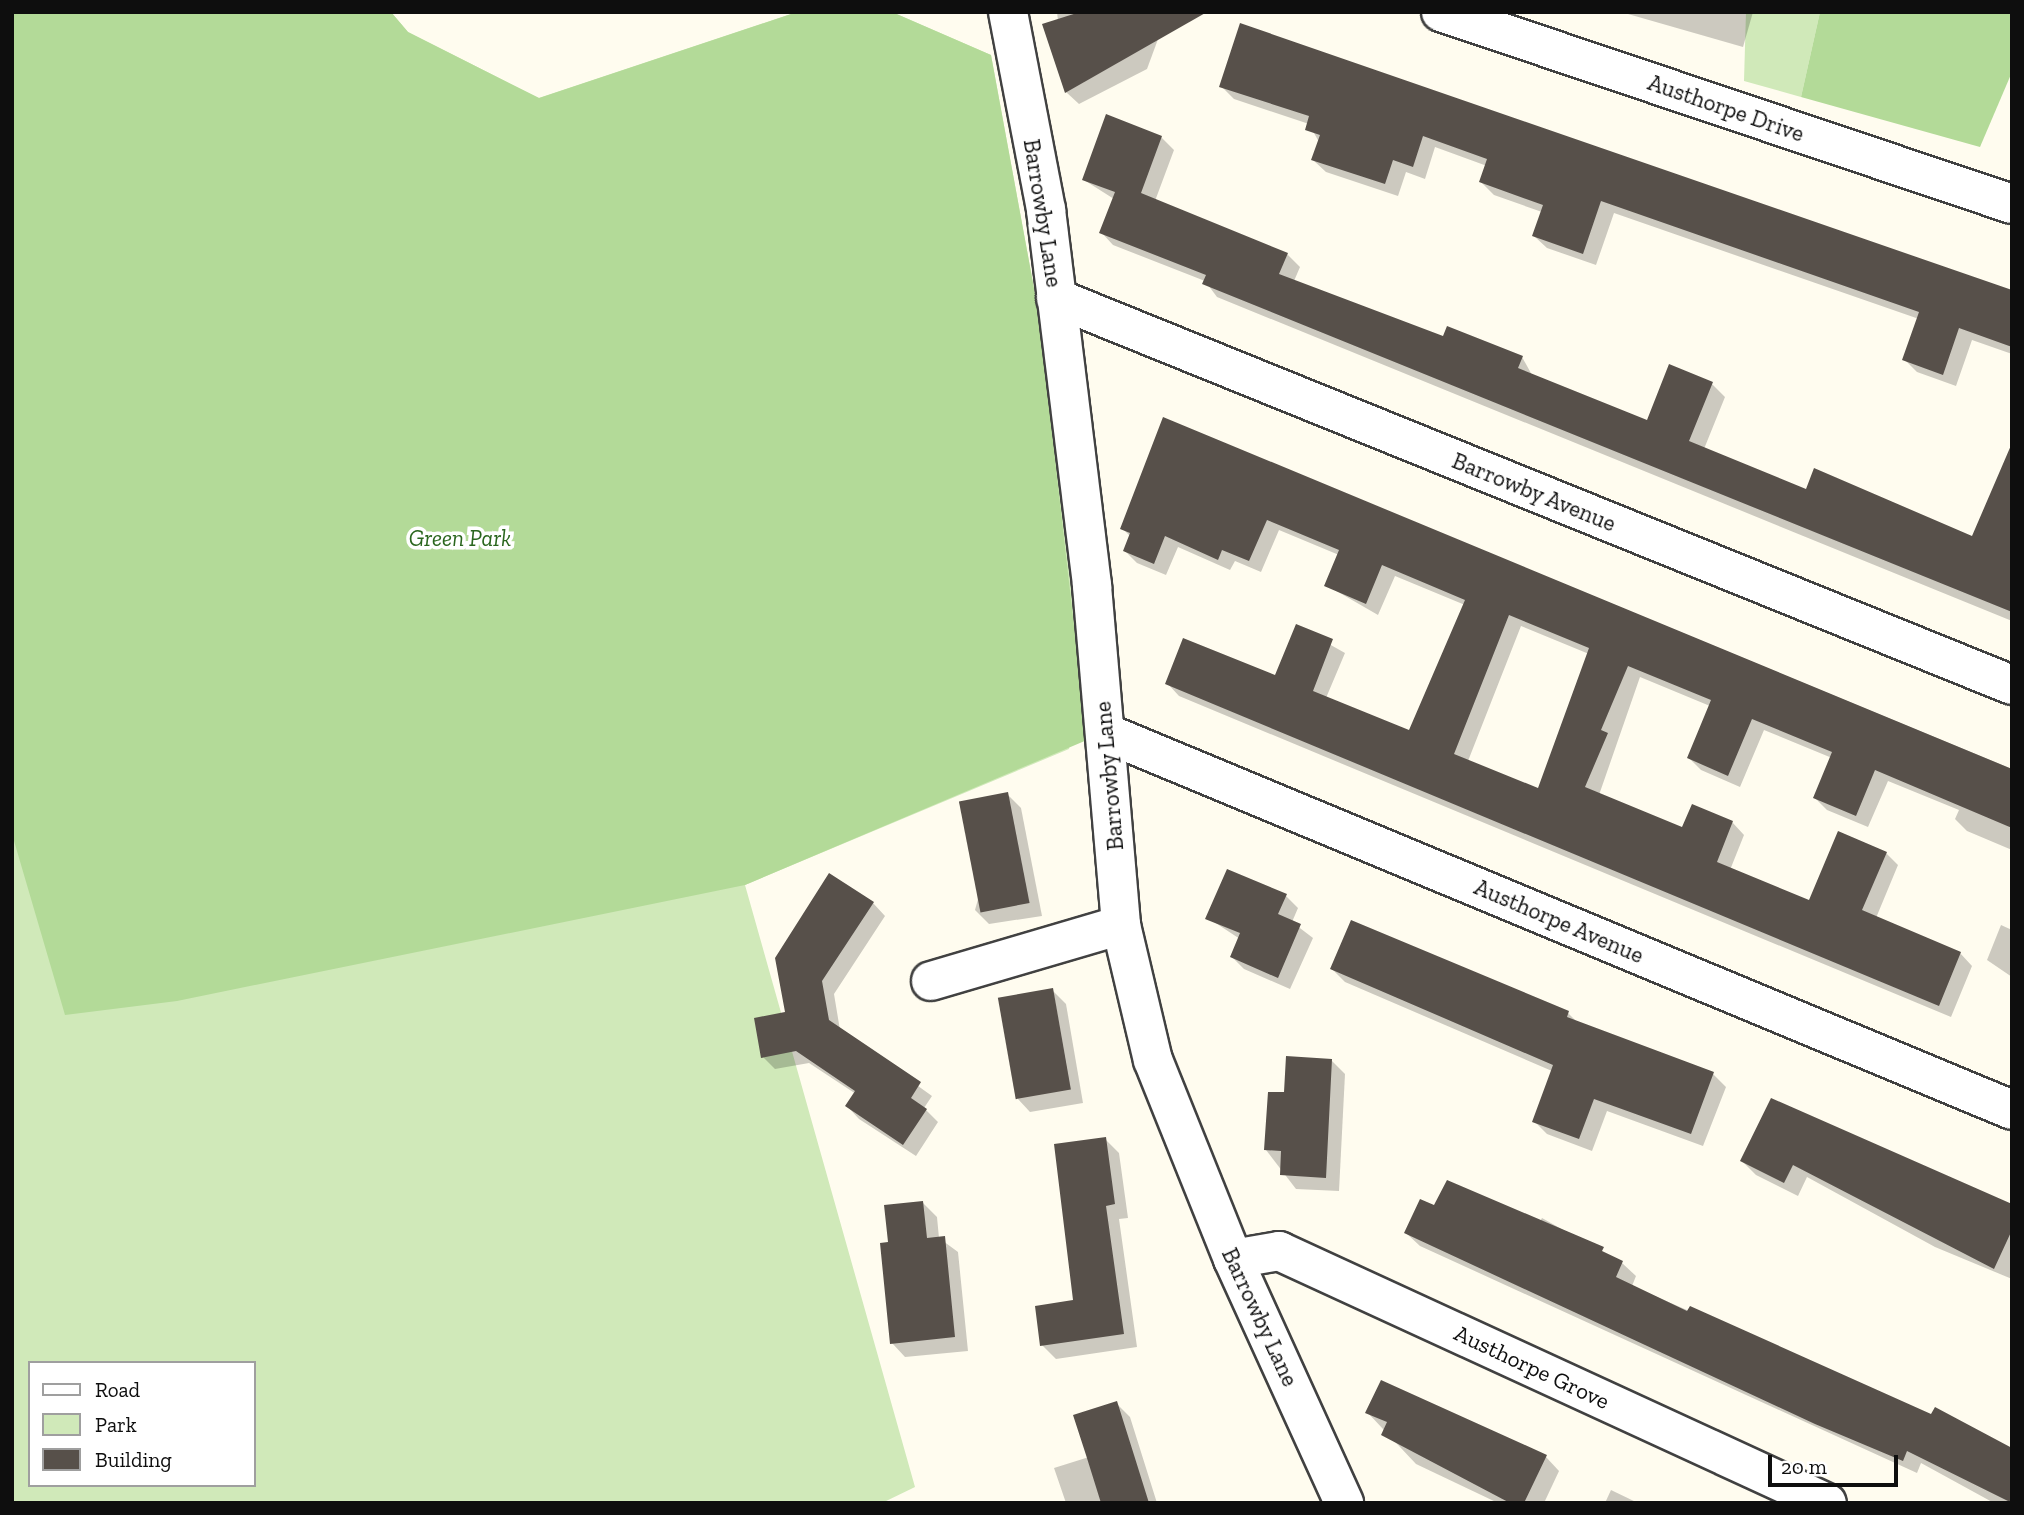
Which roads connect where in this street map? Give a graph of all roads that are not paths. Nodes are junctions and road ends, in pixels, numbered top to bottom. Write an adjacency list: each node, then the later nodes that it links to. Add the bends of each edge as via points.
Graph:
1 (1008, 12): 4 (street, Barrowby Lane)
2 (1441, 12): 3 (street, Austhorpe Drive)
3 (2008, 193)
4 (1056, 298): 5 (street, Barrowby Avenue); 6 (street, Barrowby Lane)
5 (2012, 685)
6 (1106, 733): 7 (street, Barrowby Lane); 9 (street, Austhorpe Avenue)
7 (1121, 925): 8 (street); 10 (street, Barrowby Lane, via 1153,1060)
8 (930, 981)
9 (2012, 1110)
10 (1233, 1259): 11 (street, Barrowby Lane); 12 (street, Austhorpe Grove, via 1279,1251)
11 (1344, 1503)
12 (1827, 1503)

